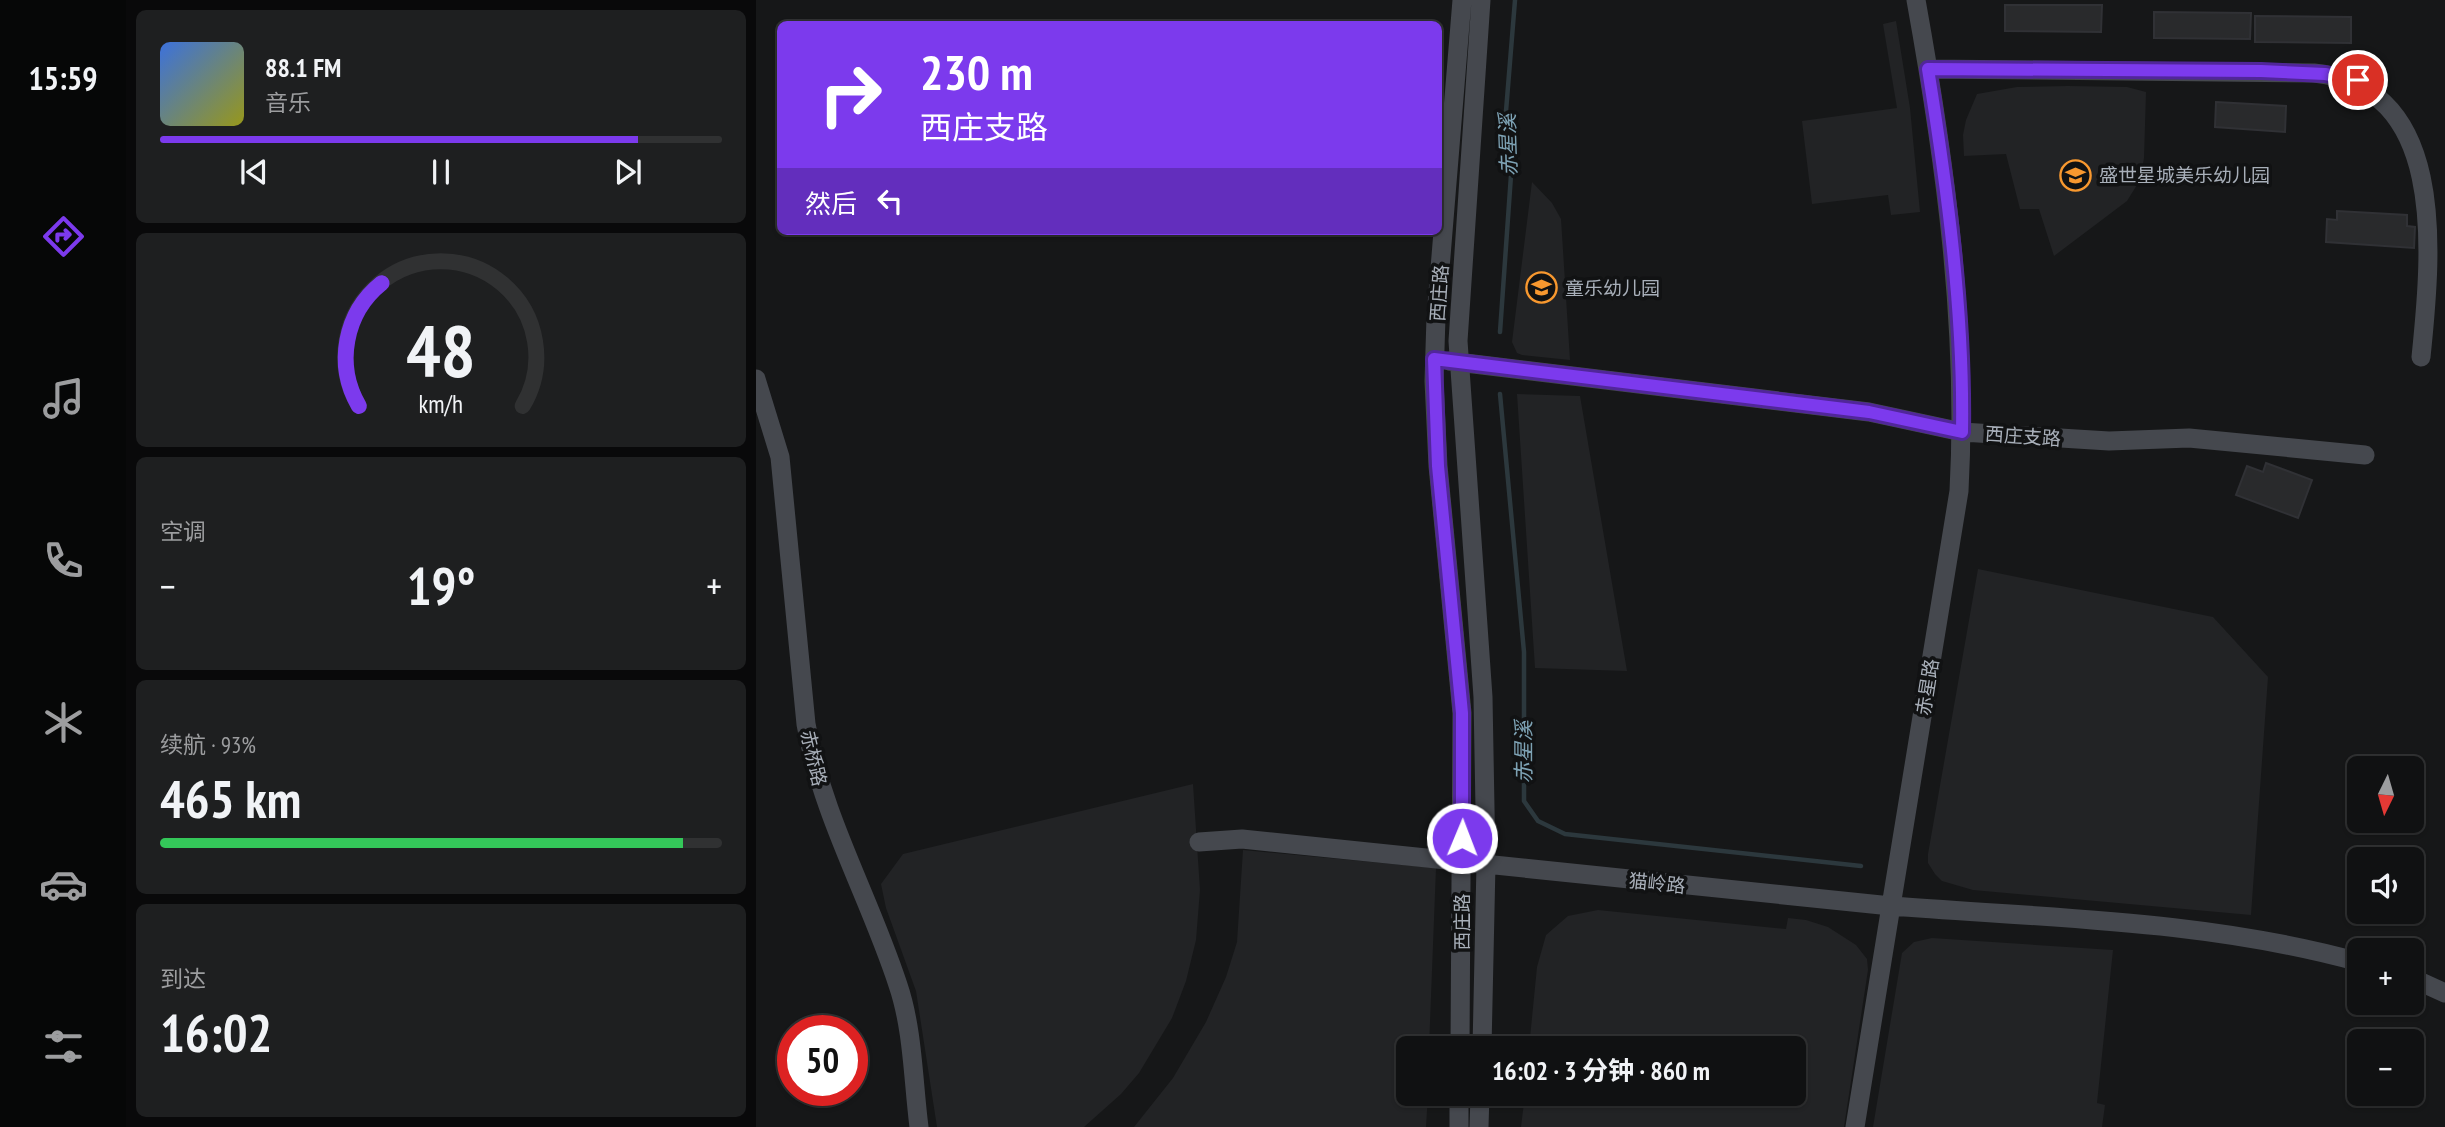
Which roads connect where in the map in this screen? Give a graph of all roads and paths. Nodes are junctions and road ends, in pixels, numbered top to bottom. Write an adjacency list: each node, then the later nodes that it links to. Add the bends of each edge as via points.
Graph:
1 (1916, 0): 4 (street, 赤星路)
2 (1461, 2): 6 (street, 西庄路)
3 (1482, 2): 7 (street, 西庄路)
4 (1928, 69): 5 (street, via 2314,73 2358,80 2378,90 2422,130 2436,175 2437,207); 9 (street, 赤星路, via 1961,359)
5 (2421, 357)
6 (1434, 359): 7 (street, 西庄支路); 12 (street, 西庄路, via 1438,466 1462,713)
7 (1459, 362): 9 (street, 西庄支路, via 1869,412); 13 (street, 西庄路, via 1482,660)
8 (756, 379): 22 (street, 赤桥路, via 780,457 804,711 814,765 901,994)
9 (1962, 432): 10 (street, 西庄支路, via 2109,441 2189,438); 14 (street, 赤星路, via 1959,491)
10 (2365, 455)
11 (1199, 842): 12 (street, 猫岭路, via 1242,839)
12 (1461, 860): 13 (street, 猫岭路); 18 (street, 西庄路)
13 (1486, 864): 14 (street, 猫岭路); 19 (street, 西庄路)
14 (1891, 906): 15 (street, via 2177,928); 25 (street)
15 (2347, 959)
16 (2424, 983): 17 (street)
17 (2445, 993)
18 (1460, 1036)
19 (1482, 1036)
20 (1460, 1106): 23 (street)
21 (1480, 1106): 24 (street)
22 (919, 1127)
23 (1459, 1127)
24 (1479, 1127)
25 (1855, 1127)

